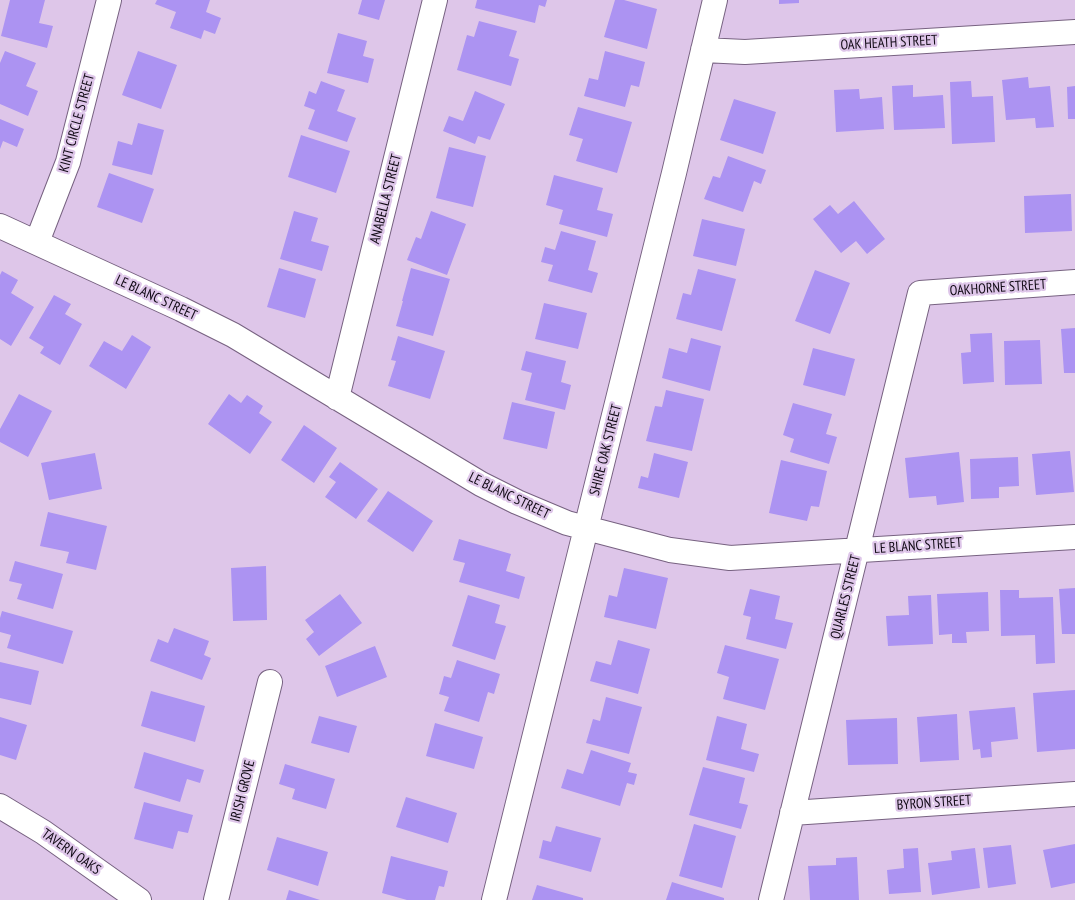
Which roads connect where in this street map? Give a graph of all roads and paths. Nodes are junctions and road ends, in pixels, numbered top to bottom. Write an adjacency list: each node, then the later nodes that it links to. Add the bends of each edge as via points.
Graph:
1 (109, 0): 7 (street, KINT CIRCLE STREET, via 77,132)
2 (435, 0): 10 (street, ANABELLA STREET)
3 (714, 0): 5 (street, SHIRE OAK STREET)
4 (1075, 32): 5 (street, OAK HEATH STREET, via 745,52)
5 (703, 50): 11 (street, SHIRE OAK STREET)
6 (0, 226): 7 (street, LE BLANC STREET)
7 (37, 242): 10 (street, LE BLANC STREET, via 233,335)
8 (1075, 282): 9 (street, OAKHORNE STREET)
9 (920, 293): 13 (street, QUARLES STREET)
10 (337, 398): 11 (street, LE BLANC STREET, via 481,484 567,523)
11 (586, 528): 13 (street, LE BLANC STREET, via 670,550 730,558); 20 (street, SHIRE OAK STREET)
12 (1075, 536): 13 (street, LE BLANC STREET)
13 (857, 550): 17 (street, QUARLES STREET)
14 (270, 682): 19 (street, IRISH GROVE)
15 (1075, 794): 17 (street, BYRON STREET)
16 (0, 806): 18 (street, TAVERN OAKS, via 43,832)
17 (792, 813): 21 (street, QUARLES STREET)
18 (139, 900)
19 (216, 900)
20 (494, 900)
21 (771, 900)

